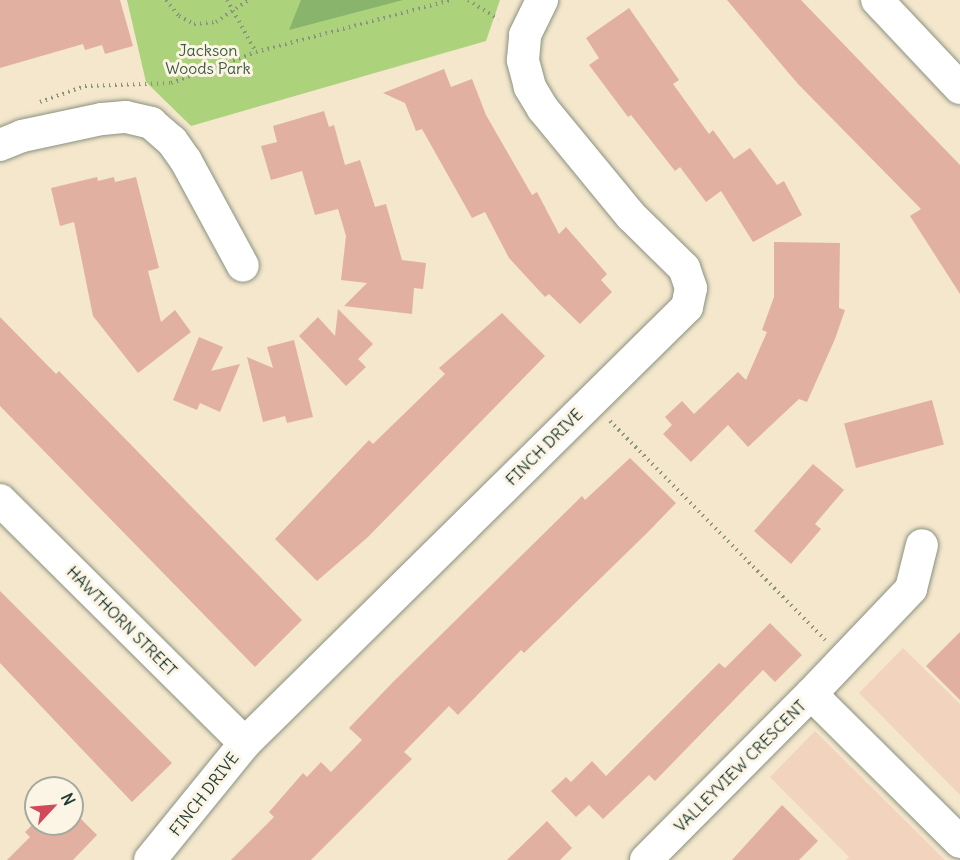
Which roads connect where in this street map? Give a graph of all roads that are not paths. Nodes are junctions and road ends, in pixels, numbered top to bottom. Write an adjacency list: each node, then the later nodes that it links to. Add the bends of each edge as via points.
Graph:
1 (542, 0): 9 (street, FINCH DRIVE, via 525,35 523,60 530,87 543,109 631,216 684,268 691,288 687,307)
2 (877, 0): 3 (street)
3 (960, 88)
4 (0, 145): 5 (street, via 102,119 126,117 151,123 172,141 186,161)
5 (243, 266)
6 (0, 500): 9 (street, HAWTHORN STREET)
7 (922, 545): 8 (street, via 911,589)
8 (811, 694): 10 (street, VALLEYVIEW CRESCENT); 12 (street, VALLEYVIEW CRESCENT)
9 (245, 743): 11 (street, FINCH DRIVE)
10 (960, 842)
11 (150, 860)
12 (646, 860)

